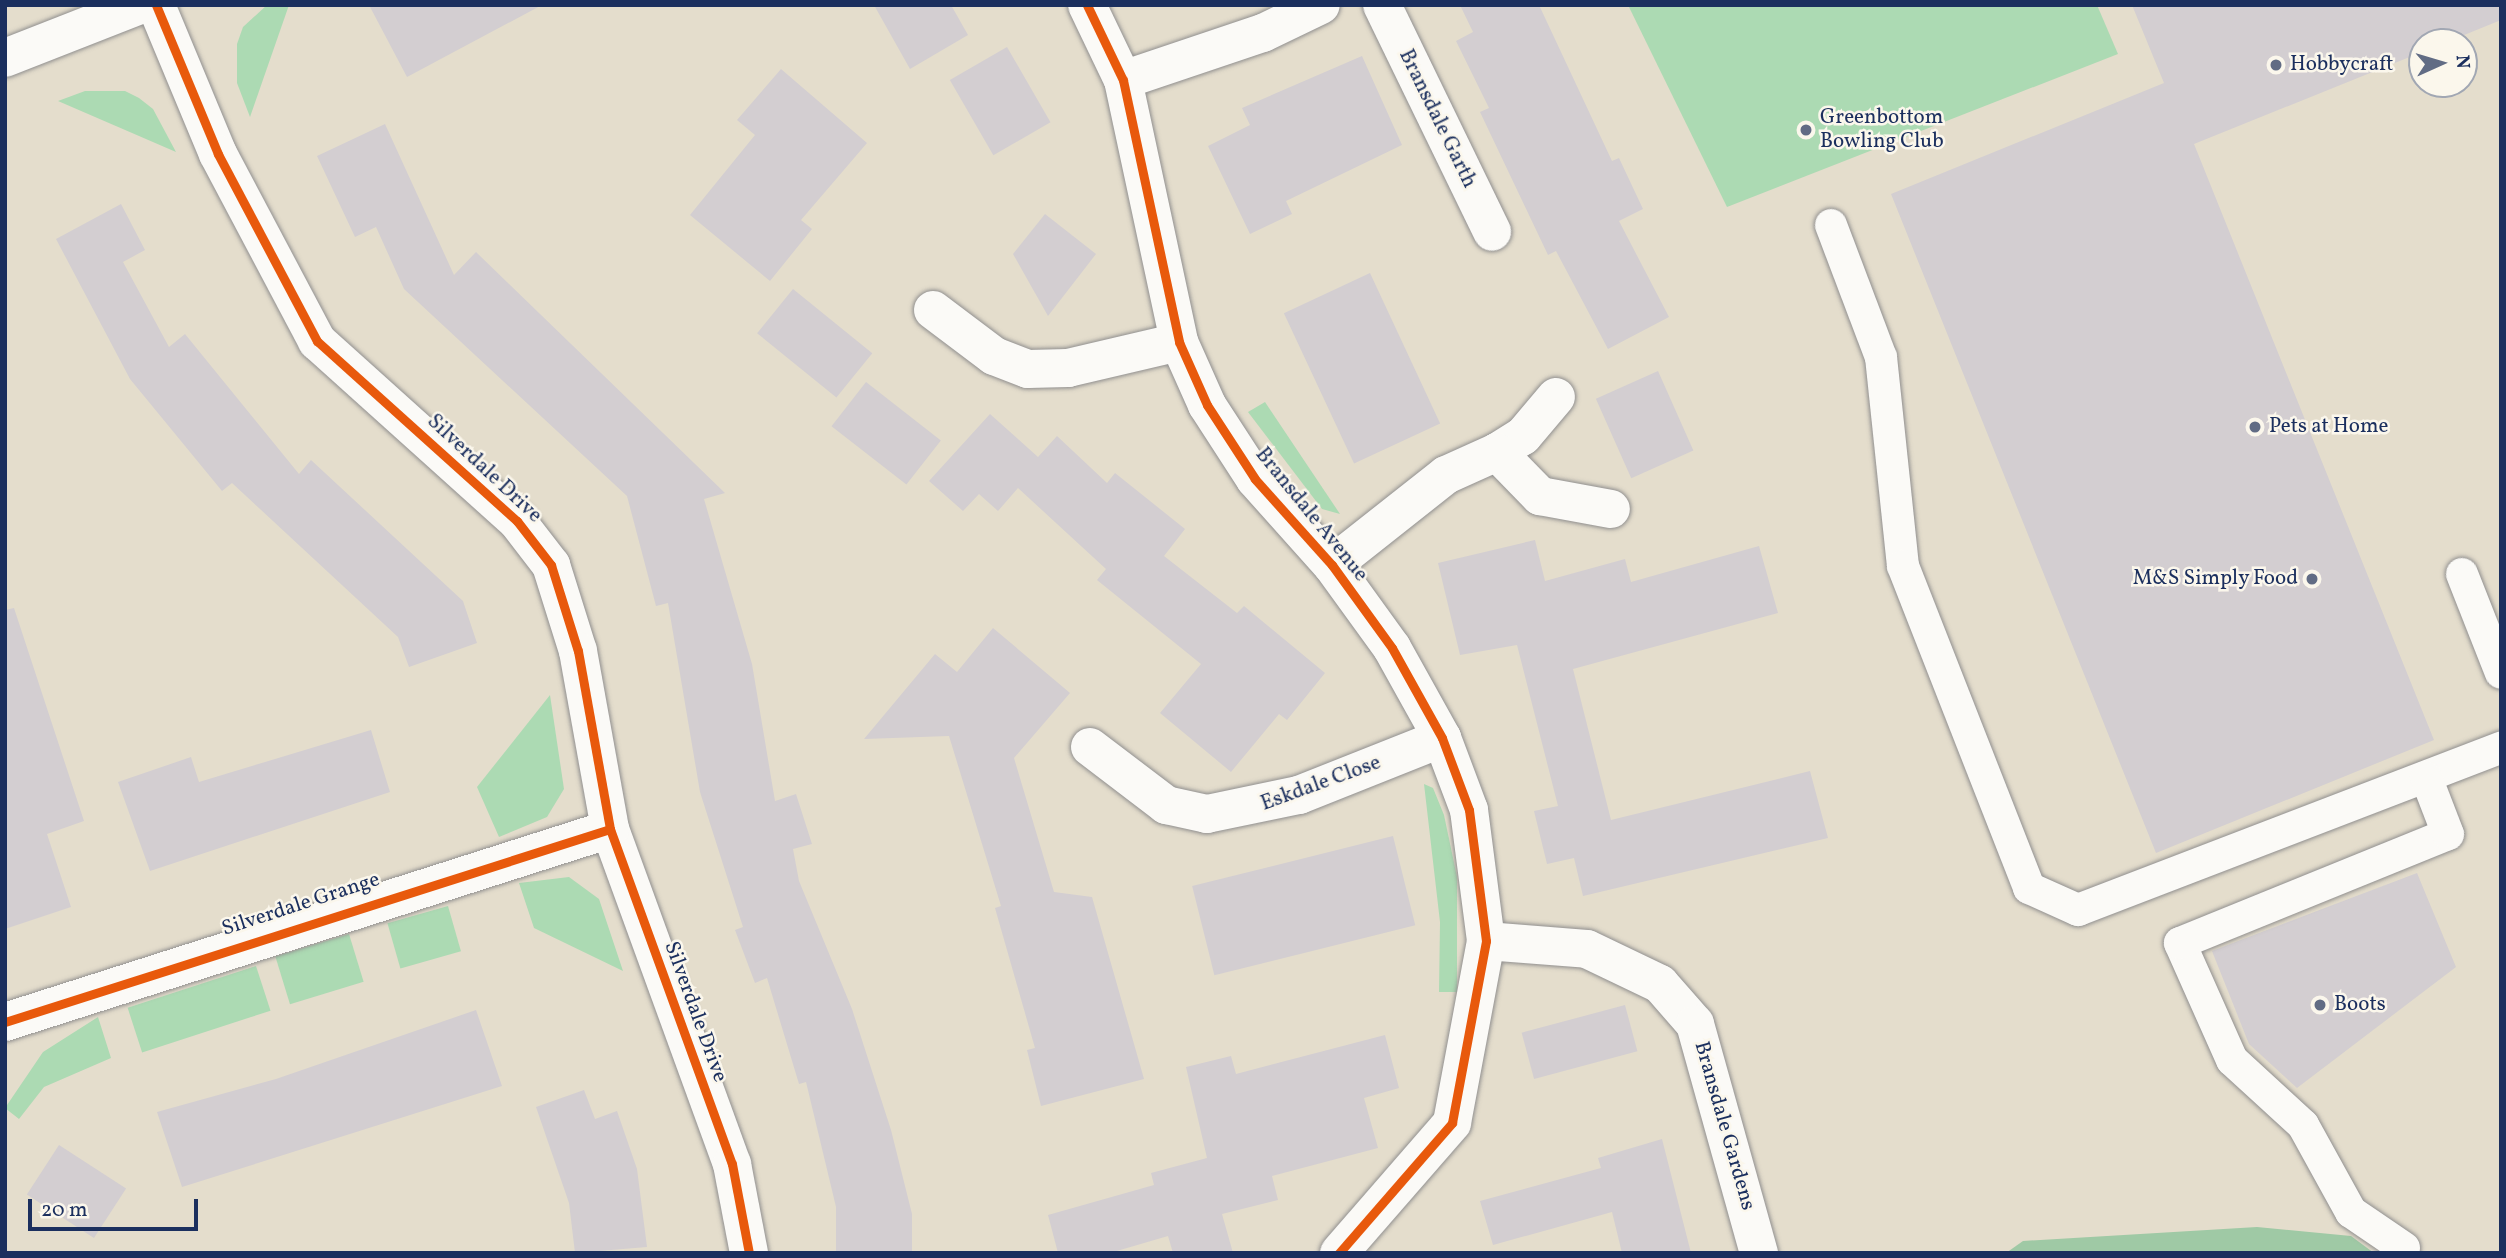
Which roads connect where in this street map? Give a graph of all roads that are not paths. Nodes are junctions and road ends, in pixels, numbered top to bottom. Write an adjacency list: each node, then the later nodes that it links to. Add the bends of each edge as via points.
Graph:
1 (140, 5): 6 (street)
2 (156, 5): 22 (street, Silverdale Drive, via 218,154 317,341 517,521 551,565 578,651)
3 (1087, 5): 7 (street, Bransdale Avenue)
4 (1321, 5): 7 (street, via 1262,33)
5 (1382, 5): 9 (street, Bransdale Garth)
6 (5, 58)
7 (1123, 80): 11 (street, Bransdale Avenue)
8 (1831, 225): 21 (lane, via 1881,357 1903,566 2029,888 2078,909)
9 (1492, 232)
10 (933, 310): 11 (street, via 994,356 1028,369 1068,368)
11 (1179, 342): 15 (street, Bransdale Avenue, via 1207,405 1255,479)
12 (1556, 397): 13 (street, via 1522,436)
13 (1497, 452): 14 (street, via 1540,496); 15 (street, via 1446,475)
14 (1611, 509)
15 (1332, 565): 18 (street, Bransdale Avenue, via 1392,648)
16 (2462, 574): 17 (lane)
17 (2501, 673)
18 (1442, 738): 19 (street, Eskdale Close, via 1299,795 1207,814 1166,805); 23 (street, Bransdale Avenue, via 1469,810)
19 (1090, 747)
20 (2501, 748): 21 (lane)
21 (2426, 777): 25 (lane, via 2448,834 2180,943 2232,1060 2303,1125 2351,1212)
22 (610, 829): 24 (street, Silverdale Grange); 26 (street, Silverdale Drive, via 732,1164)
23 (1486, 941): 27 (street, Bransdale Avenue, via 1452,1123); 28 (street, Bransdale Gardens, via 1587,949 1660,984 1695,1024)
24 (5, 1022)
25 (2404, 1248)
26 (749, 1253)
27 (1339, 1253)
28 (1759, 1253)

